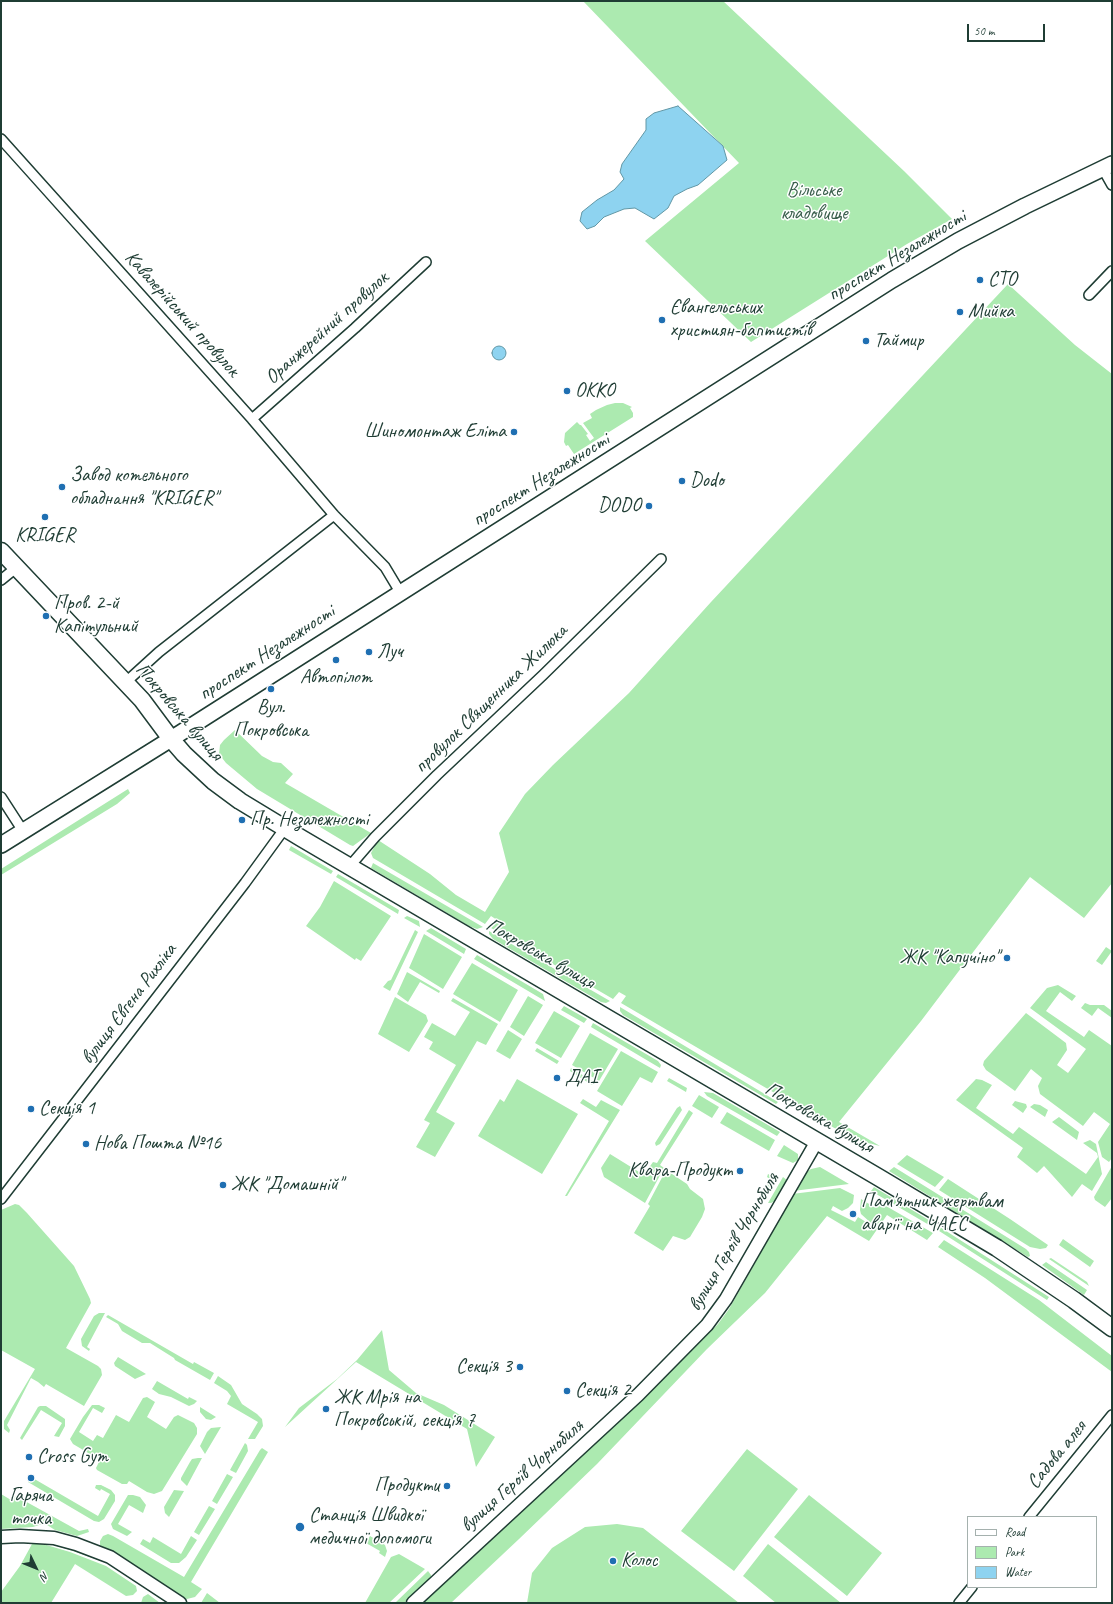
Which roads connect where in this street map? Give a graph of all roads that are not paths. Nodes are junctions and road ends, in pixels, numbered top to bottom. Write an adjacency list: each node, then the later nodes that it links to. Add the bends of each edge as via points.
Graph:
1 (1, 138): 7 (street, Кавалерійський провулок)
2 (1108, 166): 3 (street); 13 (main road, проспект Незалежності, via 958,241 892,280)
3 (1112, 185)
4 (426, 262): 7 (street, Оранжерейний провулок)
5 (1112, 271): 6 (street)
6 (1089, 295)
7 (252, 419): 8 (street, Кавалерійський провулок)
8 (334, 515): 13 (street, Кавалерійський провулок, via 385,567); 14 (street, via 159,652)
9 (1, 551): 11 (highway, Покровська вулиця)
10 (661, 559): 20 (street, провулок Священника Жилюка, via 431,780 375,837)
11 (17, 568): 12 (street); 14 (highway, Покровська вулиця)
12 (1, 580)
13 (400, 592): 15 (main road, проспект Незалежності)
14 (126, 682): 15 (highway, Покровська вулиця)
15 (171, 739): 17 (highway, Покровська вулиця, via 213,781); 18 (main road, проспект Незалежності)
16 (1, 797): 18 (street)
17 (284, 828): 20 (highway, Покровська вулиця); 22 (street, вулиця Євгена Рихліка, via 245,883)
18 (23, 831): 19 (main road, проспект Незалежності)
19 (1, 845)
20 (350, 867): 21 (highway, Покровська вулиця)
21 (817, 1141): 23 (highway, Покровська вулиця, via 996,1248); 29 (street, вулиця Героїв Чорнобиля, via 726,1299 707,1324 638,1395)
22 (1, 1200)
23 (1112, 1328)
24 (1112, 1415): 25 (street, Садова алея)
25 (1030, 1516)
26 (1, 1537): 28 (street, via 54,1538 76,1544 110,1557)
27 (971, 1588): 30 (street)
28 (180, 1603)
29 (412, 1603)
30 (959, 1603)

